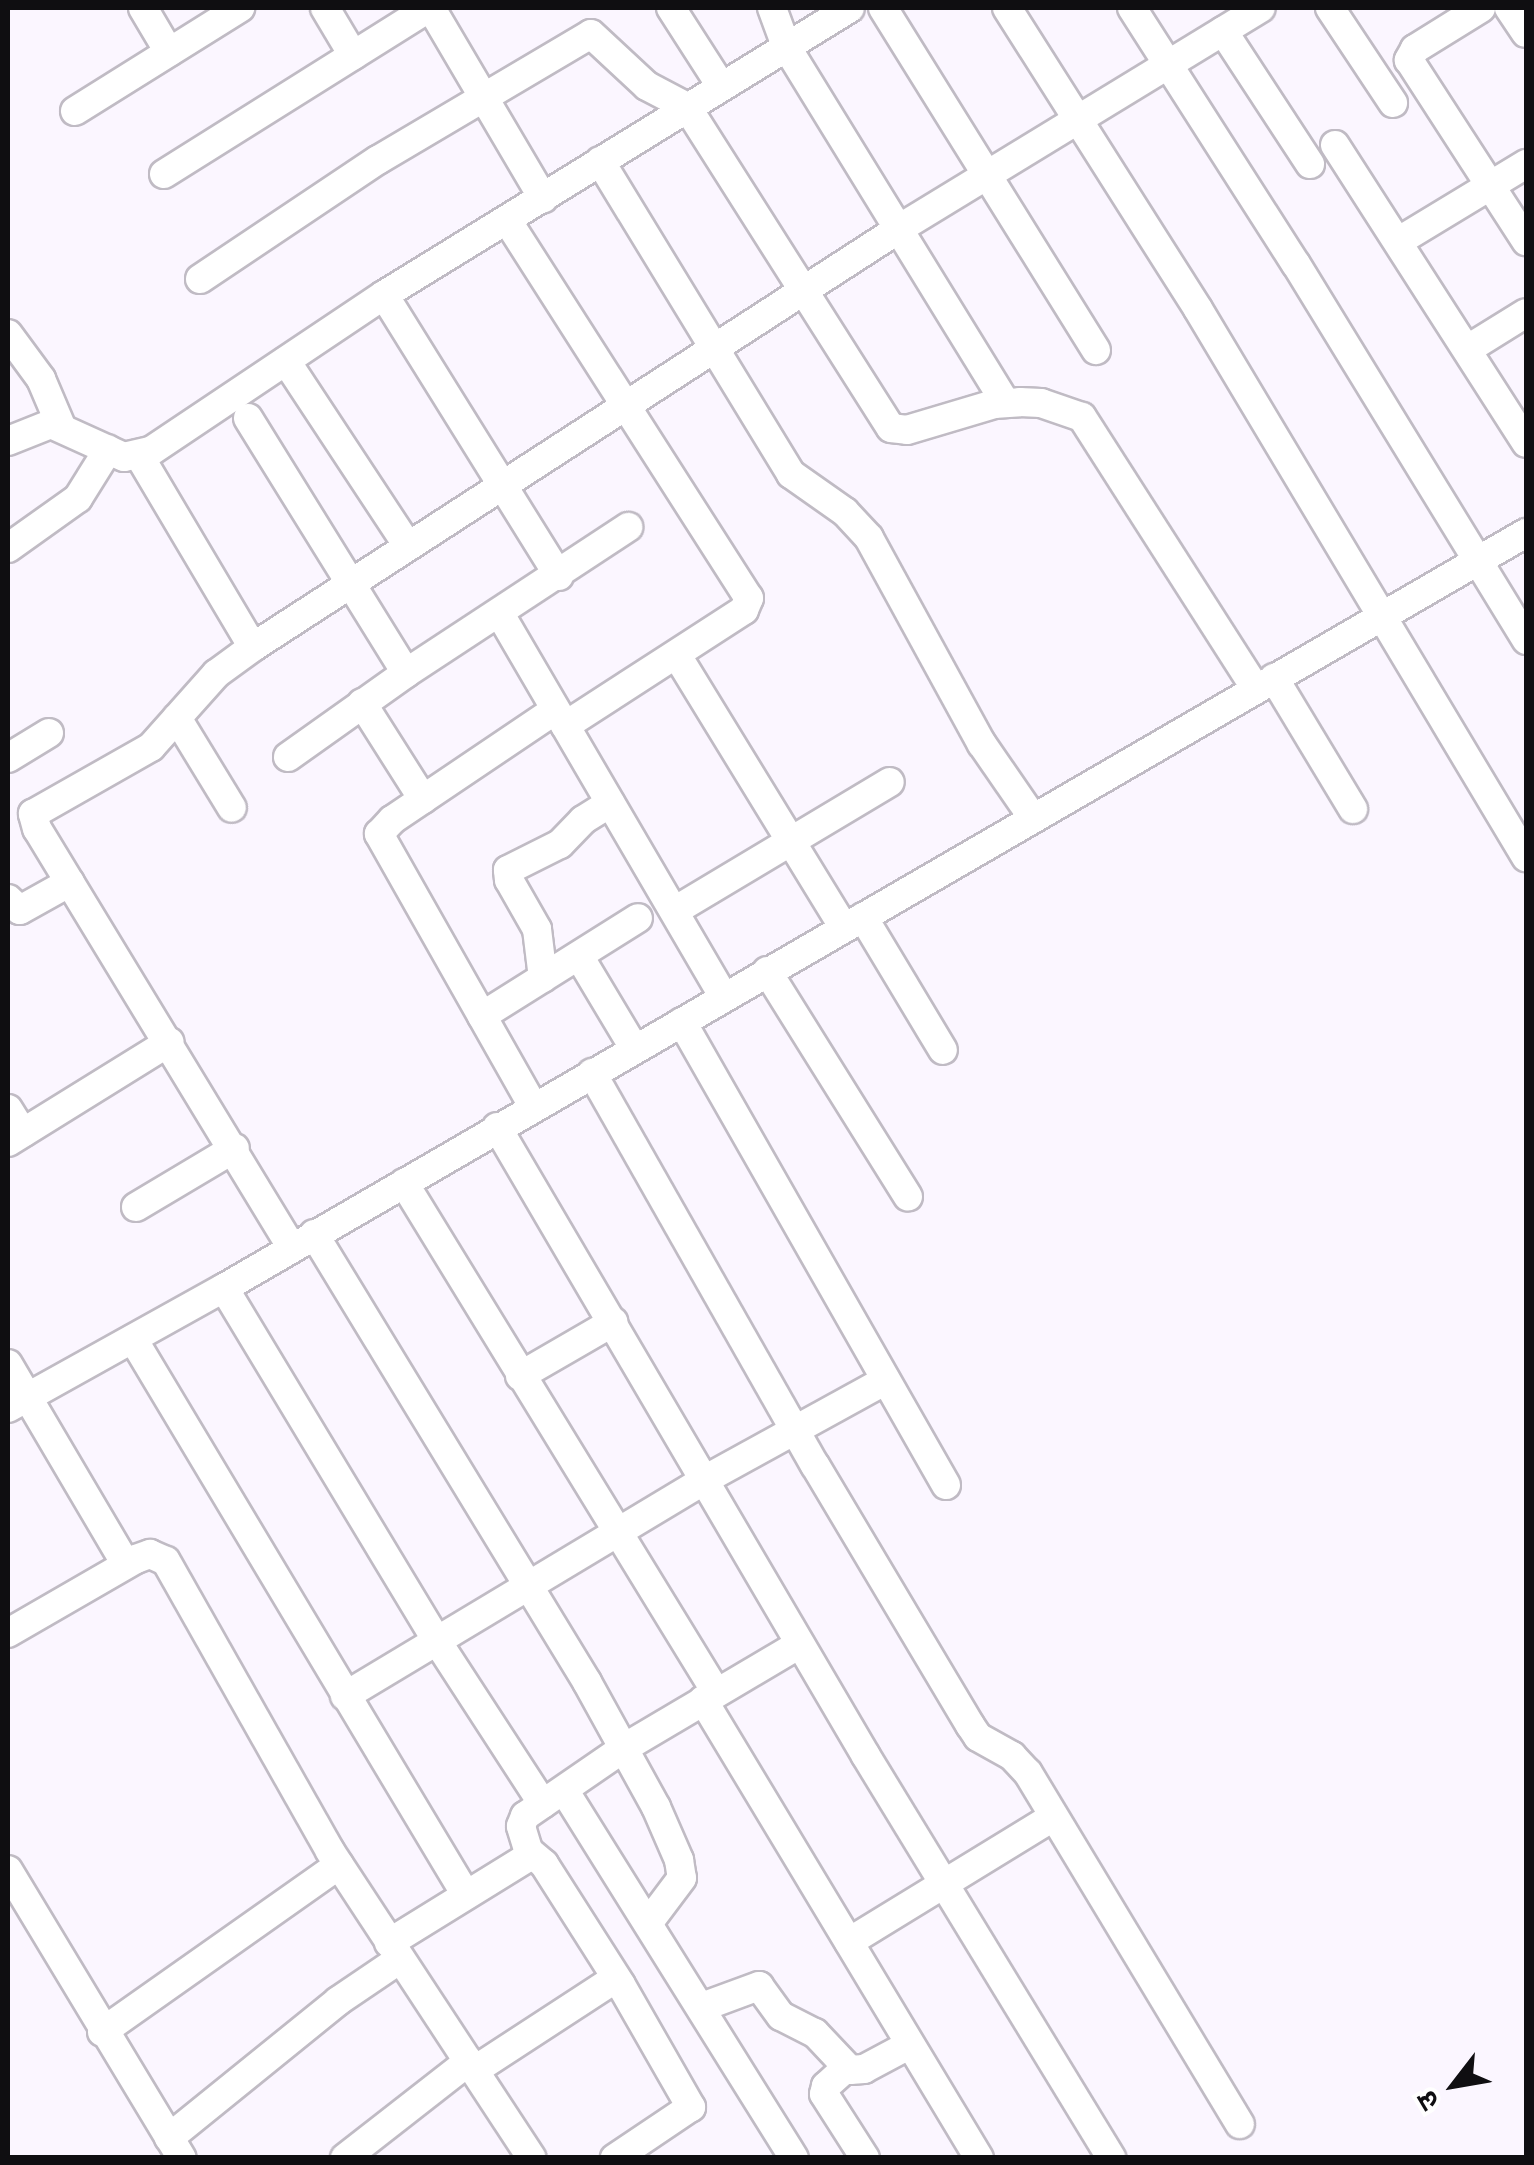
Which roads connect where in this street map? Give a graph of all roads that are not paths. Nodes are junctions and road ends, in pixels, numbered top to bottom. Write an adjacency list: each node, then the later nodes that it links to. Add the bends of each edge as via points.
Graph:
1 (144, 8): 18 (street)
2 (240, 8): 18 (street)
3 (325, 8): 19 (street)
4 (430, 8): 19 (street); 22 (street)
5 (671, 8): 21 (street)
6 (772, 8): 17 (street)
7 (850, 8): 17 (street)
8 (884, 8): 32 (street)
9 (1006, 8): 26 (street)
10 (1132, 8): 20 (street)
11 (1259, 8): 15 (street)
12 (1330, 8): 23 (street)
13 (1480, 8): 33 (street, via 1414,50 1409,60)
14 (1508, 8): 16 (street)
15 (1224, 31): 20 (street); 29 (street)
16 (1526, 33)
17 (786, 46): 21 (street); 36 (street)
18 (169, 52): 25 (street)
19 (353, 55): 31 (street)
20 (1167, 65): 26 (street); 61 (street)
21 (721, 86): 24 (street)
22 (484, 96): 24 (street, via 591,34 647,86); 34 (street); 39 (street)
23 (1393, 103)
24 (687, 106): 28 (street); 40 (street)
25 (75, 111)
26 (1079, 120): 32 (street); 65 (street)
27 (1335, 145): 38 (street)
28 (600, 162): 34 (street); 44 (street)
29 (1310, 164)
30 (1526, 164): 33 (street)
31 (164, 174)
32 (988, 174): 36 (street); 46 (street)
33 (1491, 185): 37 (street); 38 (street)
34 (543, 198): 35 (street)
35 (506, 220): 41 (street); 48 (street)
36 (898, 230): 40 (street); 49 (street)
37 (1526, 240)
38 (1399, 241): 45 (street)
39 (200, 278)
40 (803, 290): 44 (street); 49 (street, via 891,428 908,430)
41 (384, 295): 47 (street); 56 (street)
42 (1526, 313): 45 (street)
43 (8, 334): 51 (street, via 41,380)
44 (716, 346): 48 (street); 83 (street, via 798,482 845,512 869,538 982,744)
45 (1468, 349): 53 (street)
46 (1096, 350)
47 (286, 361): 55 (street); 59 (street)
48 (626, 403): 56 (street); 68 (street, via 749,598 744,610)
49 (1006, 403): 70 (street, via 1069,410 1092,428)
50 (248, 418): 63 (street)
51 (60, 426): 52 (street, via 43,425); 54 (street)
52 (8, 442)
53 (1526, 443)
54 (108, 450): 55 (street); 60 (street, via 78,498)
55 (140, 457): 67 (street)
56 (504, 483): 59 (street); 62 (street)
57 (628, 527): 62 (street)
58 (1526, 532): 61 (street)
59 (408, 546): 63 (street)
60 (8, 548)
61 (1479, 560): 65 (street); 66 (street)
62 (559, 576): 64 (street)
63 (350, 583): 67 (street); 69 (street)
64 (500, 614): 69 (street); 73 (street)
65 (1384, 615): 70 (street); 86 (street)
66 (1526, 640)
67 (253, 647): 72 (street, via 216,674)
68 (678, 657): 73 (street); 85 (street)
69 (406, 673): 71 (street)
70 (1265, 684): 81 (street); 83 (street)
71 (362, 704): 76 (street); 78 (street)
72 (177, 718): 80 (street); 82 (street, via 144,752)
73 (560, 718): 78 (street); 79 (street)
74 (49, 733): 75 (street)
75 (8, 758)
76 (288, 758)
77 (890, 782): 85 (street)
78 (423, 799): 96 (street, via 384,826 380,844)
79 (610, 803): 89 (street); 94 (street, via 560,844 508,870 537,930)
80 (232, 808)
81 (1353, 809)
82 (33, 814): 84 (street); 87 (street)
83 (1033, 818): 91 (street)
84 (8, 827)
85 (790, 844): 89 (street); 91 (street)
86 (1526, 857)
87 (70, 882): 88 (street, via 20,910); 98 (street)
88 (8, 899)
89 (676, 910): 95 (street)
90 (638, 918): 92 (street)
91 (854, 922): 93 (street); 100 (street)
92 (579, 956): 94 (street); 99 (street)
93 (768, 971): 95 (street); 107 (street)
94 (543, 978): 96 (street)
95 (723, 996): 97 (street)
96 (482, 1016): 102 (street)
97 (682, 1022): 99 (street); 115 (street)
98 (169, 1042): 103 (street); 105 (street)
99 (634, 1048): 101 (street)
100 (944, 1050)
101 (592, 1072): 102 (street); 117 (street)
102 (534, 1106): 104 (street)
103 (13, 1128)
104 (497, 1128): 106 (street); 111 (street)
105 (234, 1148): 108 (street); 109 (street)
106 (404, 1183): 109 (street); 114 (street)
107 (908, 1197)
108 (136, 1207)
109 (303, 1241): 110 (street); 122 (street)
110 (224, 1288): 112 (street); 124 (street)
111 (613, 1322): 114 (street); 118 (street)
112 (132, 1339): 116 (street); 126 (street)
113 (8, 1364): 116 (street)
114 (520, 1376): 120 (street)
115 (886, 1380): 117 (street); 119 (street)
116 (17, 1402): 121 (street)
117 (794, 1429): 118 (street); 130 (street, via 978,1737 1019,1762)
118 (706, 1479): 120 (street); 125 (street)
119 (946, 1485)
120 (617, 1532): 122 (street); 127 (street)
121 (126, 1564): 123 (street); 132 (street, via 150,1554 166,1561)
122 (527, 1584): 124 (street); 128 (street)
123 (8, 1633)
124 (437, 1640): 126 (street); 129 (street)
125 (800, 1644): 127 (street); 134 (street)
126 (345, 1696): 135 (street)
127 (709, 1696): 128 (street); 137 (street)
128 (624, 1748): 129 (street); 136 (street, via 682,1870 674,1894)
129 (554, 1797): 131 (street, via 520,1822); 136 (street)
130 (1053, 1817): 134 (street); 145 (street)
131 (531, 1853): 135 (street); 139 (street)
132 (339, 1864): 138 (street); 141 (street)
133 (8, 1870): 141 (street)
134 (946, 1883): 137 (street); 153 (street)
135 (466, 1895): 138 (street)
136 (649, 1922): 140 (street)
137 (848, 1942): 142 (street)
138 (395, 1951): 143 (street); 146 (street)
139 (616, 1978): 143 (street); 149 (street, via 691,2106)
140 (702, 2007): 144 (street, via 758,1986 778,2013 815,2034); 150 (street)
141 (102, 2032): 146 (street)
142 (909, 2045): 144 (street, via 864,2069); 152 (street)
143 (472, 2065): 147 (street); 148 (street)
144 (846, 2068): 151 (street, via 824,2094)
145 (1240, 2124)
146 (175, 2148)
147 (521, 2153)
148 (345, 2158)
149 (615, 2158)
150 (794, 2158)
151 (865, 2158)
152 (979, 2158)
153 (1112, 2158)

